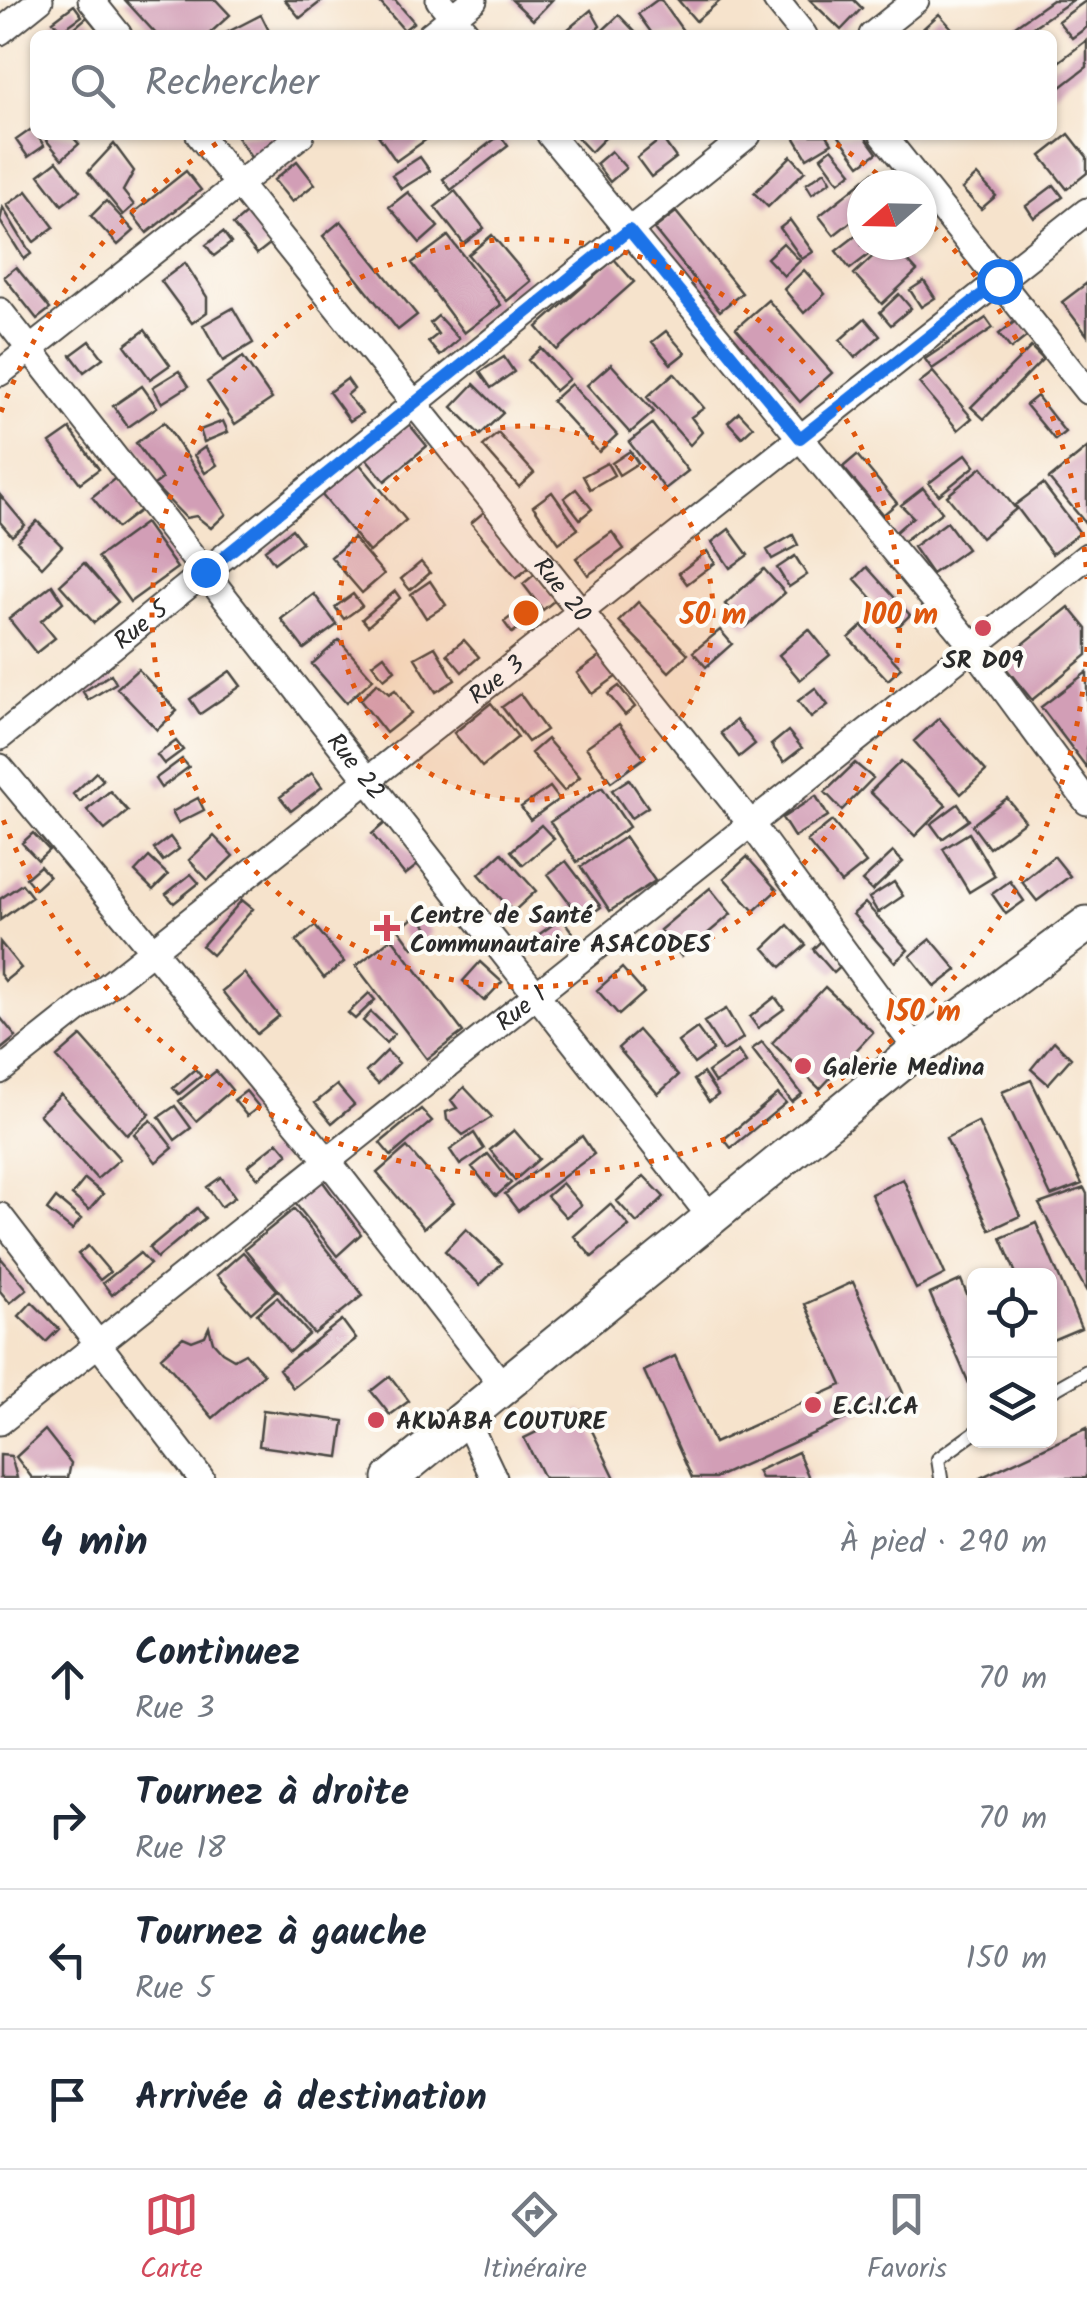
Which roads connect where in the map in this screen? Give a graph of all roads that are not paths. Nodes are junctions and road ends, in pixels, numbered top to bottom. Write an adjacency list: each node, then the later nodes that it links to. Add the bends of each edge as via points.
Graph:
1 (40, 0): 10 (street)
2 (91, 0): 7 (street)
3 (474, 0): 6 (street)
4 (776, 0): 8 (street)
5 (916, 0): 9 (street)
6 (453, 17)
7 (115, 30)
8 (800, 30)
9 (878, 30)
10 (0, 32)
11 (204, 140): 16 (street, Rue 20)
12 (295, 140): 16 (street)
13 (554, 140): 18 (street)
14 (742, 140): 18 (street, Rue 5)
15 (887, 140): 19 (street)
16 (238, 184): 21 (street); 24 (street, Rue 20)
17 (1087, 211): 19 (street, Rue 3)
18 (629, 230): 24 (street, Rue 5); 25 (street)
19 (999, 281): 23 (street); 25 (street, Rue 3)
20 (0, 311): 21 (street, Rue 22)
21 (30, 349): 22 (street); 27 (street, Rue 22)
22 (0, 373)
23 (1087, 392)
24 (414, 403): 27 (street, Rue 5); 28 (street, Rue 20)
25 (800, 438): 28 (street, Rue 3); 29 (street)
26 (1087, 556): 29 (street, Rue 1)
27 (205, 572): 30 (street, Rue 5); 32 (street, Rue 22)
28 (581, 611): 32 (street, Rue 3); 34 (street, Rue 20)
29 (973, 647): 33 (street); 34 (street, Rue 1)
30 (0, 737)
31 (0, 767): 36 (street)
32 (369, 779): 36 (street, Rue 3); 37 (street, Rue 22)
33 (1087, 802)
34 (751, 824): 37 (street, Rue 1); 38 (street, Rue 20)
35 (1087, 924): 38 (main road)
36 (152, 950): 39 (street, Rue 3); 40 (street)
37 (535, 996): 40 (street, Rue 1); 42 (street, Rue 22)
38 (916, 1050): 42 (main road)
39 (0, 1071)
40 (328, 1161): 43 (street, Rue 1); 46 (street)
41 (0, 1216): 43 (street)
42 (713, 1220): 46 (main road)
43 (99, 1343): 48 (street, Rue 1); 50 (street)
44 (1087, 1371): 45 (lane)
45 (1057, 1388)
46 (505, 1389): 47 (main road)
47 (465, 1417): 51 (main road); 52 (street)
48 (0, 1422)
49 (967, 1438): 53 (lane, via 938,1459)
50 (201, 1478)
51 (391, 1478)
52 (494, 1478)
53 (941, 1478)

